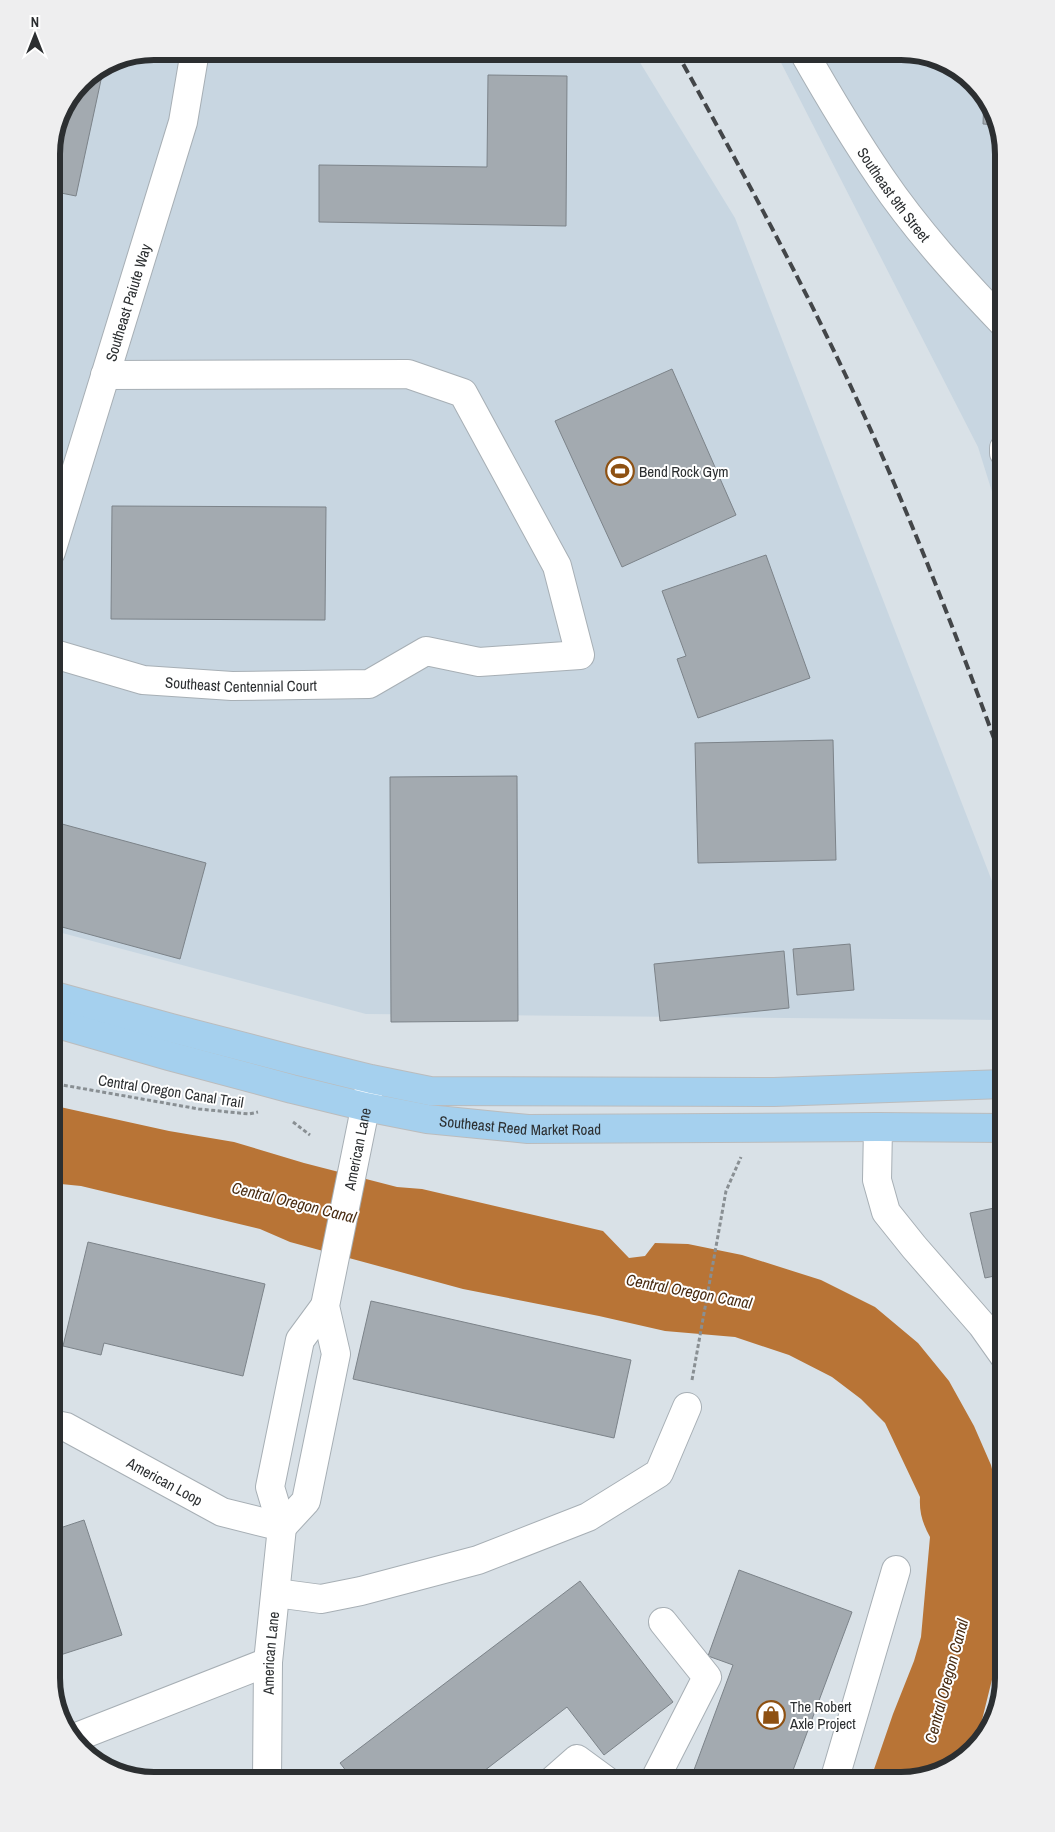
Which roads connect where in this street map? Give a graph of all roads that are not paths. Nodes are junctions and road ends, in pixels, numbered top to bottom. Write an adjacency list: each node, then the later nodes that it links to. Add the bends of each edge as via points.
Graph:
1 (193, 60): 4 (street, Southeast Paiute Way, via 183,122)
2 (808, 60): 3 (street, Southeast 9th Street, via 882,180 938,253)
3 (995, 314)
4 (105, 376): 5 (street, Southeast Paiute Way); 6 (street, Southeast Centennial Court, via 408,374 463,393 557,566 580,655 479,662 426,651 369,684 232,686 142,680)
5 (60, 523)
6 (60, 656)
7 (60, 997): 9 (main road, Southeast Reed Market Road)
8 (60, 1025): 11 (main road, Southeast Reed Market Road)
9 (371, 1079): 10 (main road, Southeast Reed Market Road, via 430,1091 513,1092 774,1092); 11 (street, American Lane)
10 (995, 1084)
11 (366, 1108): 12 (main road, Southeast Reed Market Road, via 427,1119 528,1130); 14 (street, American Lane)
12 (878, 1127): 13 (main road, Southeast Reed Market Road); 15 (street, via 877,1180 886,1212)
13 (995, 1128)
14 (326, 1306): 18 (street, American Lane, via 336,1354 306,1501); 18 (street, American Lane, via 300,1340 270,1487)
15 (995, 1344)
16 (686, 1407): 20 (street, via 659,1473 588,1517 478,1560 361,1591 321,1599)
17 (60, 1426): 18 (street, American Loop, via 222,1512)
18 (282, 1527): 20 (street, American Lane)
19 (896, 1570): 28 (street)
20 (276, 1593): 22 (street, American Lane)
21 (664, 1622): 27 (street, via 706,1677)
22 (268, 1662): 23 (street); 24 (street, American Lane)
23 (80, 1736)
24 (267, 1772)
25 (562, 1772): 26 (street, via 577,1759)
26 (595, 1772)
27 (658, 1772)
28 (837, 1772)

